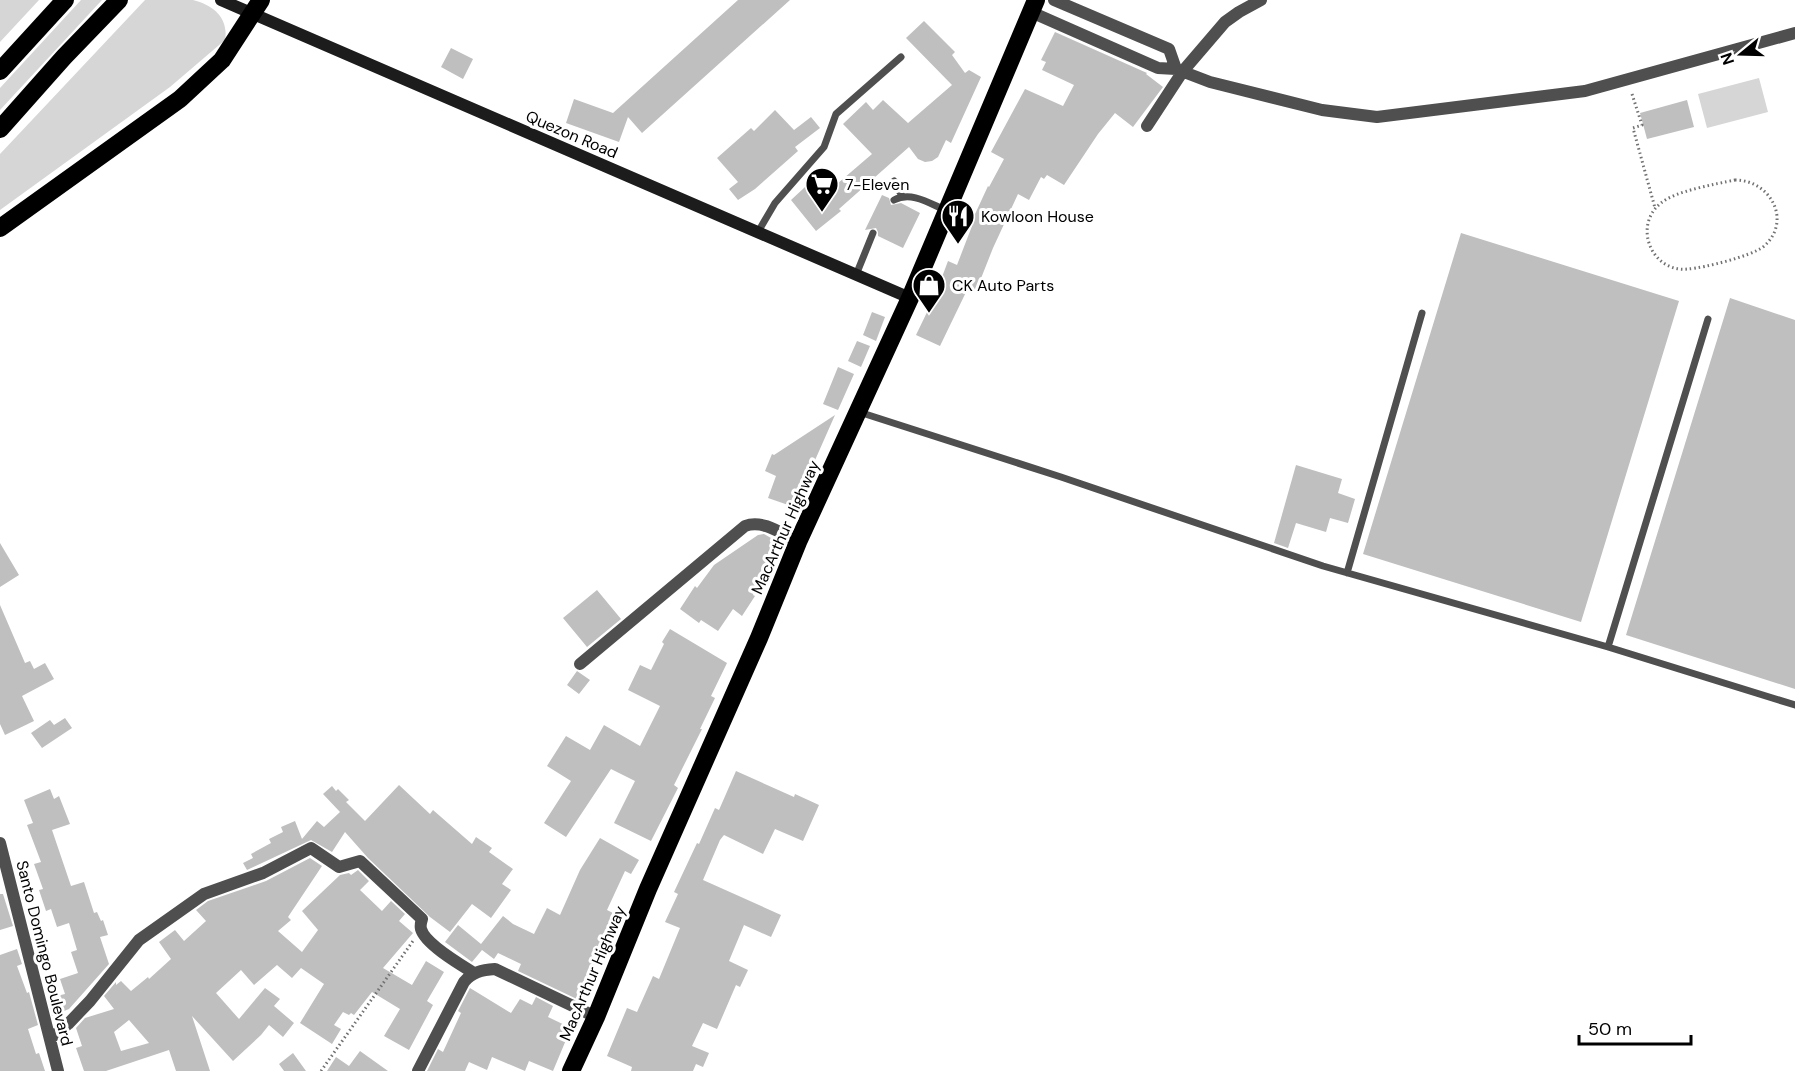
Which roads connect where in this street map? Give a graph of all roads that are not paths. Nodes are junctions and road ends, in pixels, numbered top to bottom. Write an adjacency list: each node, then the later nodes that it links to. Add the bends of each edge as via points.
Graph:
1 (65, 0): 14 (highway)
2 (119, 0): 17 (highway)
3 (221, 0): 7 (main road, Quezon Road)
4 (1054, 0): 8 (street)
5 (1261, 0): 15 (street, via 1225,22)
6 (1033, 6): 11 (street); 21 (highway, MacArthur Highway)
7 (257, 7): 22 (highway, via 222,60 180,99); 23 (main road, Quezon Road)
8 (1098, 19): 9 (street); 11 (street)
9 (1132, 33): 12 (street); 15 (street, via 1169,49)
10 (1795, 33): 15 (street, via 1585,91 1377,117 1322,110 1209,82)
11 (1091, 39): 12 (street)
12 (1122, 52): 15 (street, via 1158,68)
13 (902, 57): 23 (lane, via 836,114 824,147 775,203)
14 (0, 70)
15 (1180, 70): 16 (street)
16 (1147, 126)
17 (0, 129)
18 (894, 181): 19 (lane)
19 (902, 196): 20 (lane); 21 (lane, via 918,198)
20 (894, 200)
21 (948, 211): 26 (highway, MacArthur Highway)
22 (0, 228)
23 (758, 232): 25 (main road, Quezon Road)
24 (873, 233): 25 (lane)
25 (856, 274): 26 (main road, Quezon Road)
26 (910, 298): 29 (highway, MacArthur Highway)
27 (1422, 313): 31 (lane)
28 (1708, 319): 32 (lane)
29 (859, 412): 30 (highway, MacArthur Highway); 31 (lane)
30 (798, 542): 33 (street, via 768,526 746,526); 37 (highway, MacArthur Highway)
31 (1347, 573): 32 (lane)
32 (1608, 647): 34 (lane)
33 (580, 664)
34 (1795, 705)
35 (0, 843): 38 (street, Santo Domingo Boulevard)
36 (474, 973): 37 (street, via 495,969); 38 (street, via 428,939 421,929 422,919 360,861 339,867 311,848 263,873 204,894 139,940 90,1001); 40 (street, via 464,982)
37 (596, 1017): 41 (highway, MacArthur Highway)
38 (50, 1039): 39 (street, Santo Domingo Boulevard)
39 (58, 1071)
40 (418, 1071)
41 (571, 1071)

